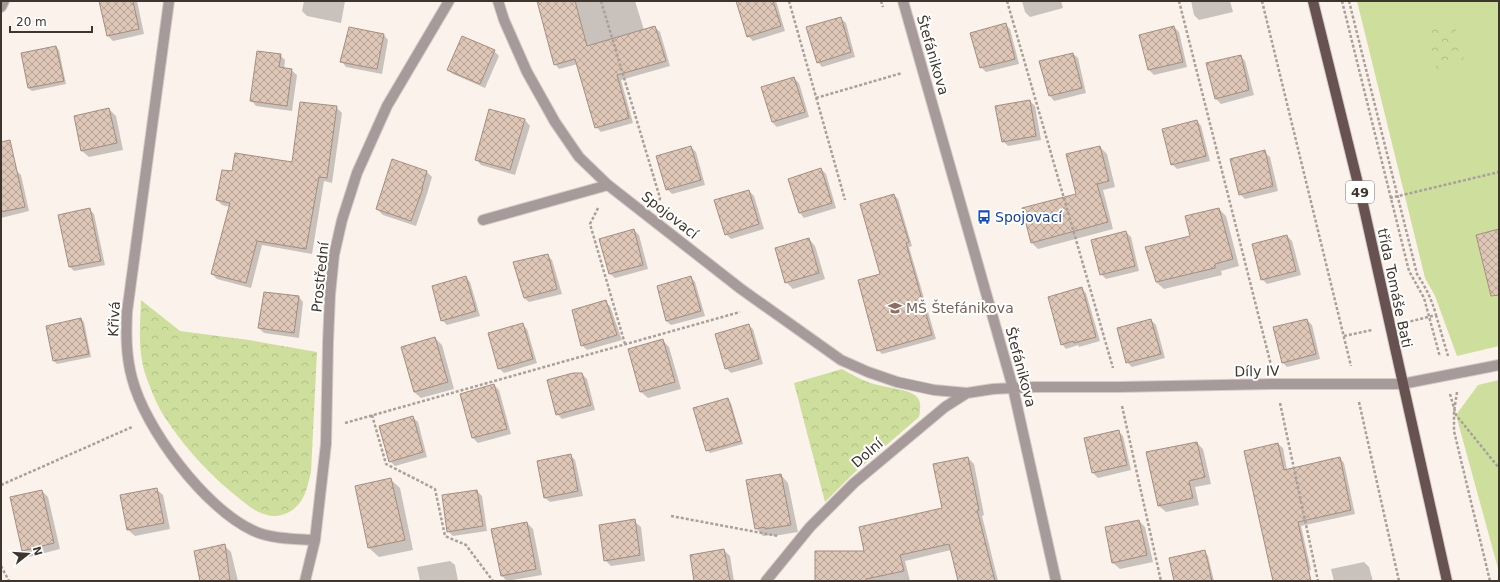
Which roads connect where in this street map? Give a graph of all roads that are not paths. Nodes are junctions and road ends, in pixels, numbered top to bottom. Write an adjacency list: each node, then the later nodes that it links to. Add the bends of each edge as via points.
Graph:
1 (4, 1): 7 (street)
2 (169, 1): 14 (street, Křivá, via 127,312 126,335 132,380 140,402 161,438 188,475 231,518 254,531 282,538)
3 (448, 1): 14 (street, Prostřední, via 387,106 357,173 342,220 334,255 330,295 327,428)
4 (498, 1): 8 (street, Spojovací, via 527,72 555,122 579,157)
5 (903, 1): 12 (street, Štefánikova)
6 (1313, 1): 11 (main road, třída Tomáše Bati / 49, via 1363,204)
7 (1, 7)
8 (608, 185): 9 (street); 13 (street, Spojovací, via 764,306 841,360 897,382)
9 (483, 220)
10 (1499, 365): 11 (street, Díly IV)
11 (1402, 384): 12 (street, Díly IV); 18 (main road, třída Tomáše Bati / 49)
12 (1013, 388): 13 (street, Dolní); 17 (street, Štefánikova)
13 (967, 393): 16 (street, Dolní, via 945,407 854,483 798,540)
14 (315, 540): 15 (street, Prostřední)
15 (305, 581)
16 (766, 581)
17 (1056, 581)
18 (1447, 581)

